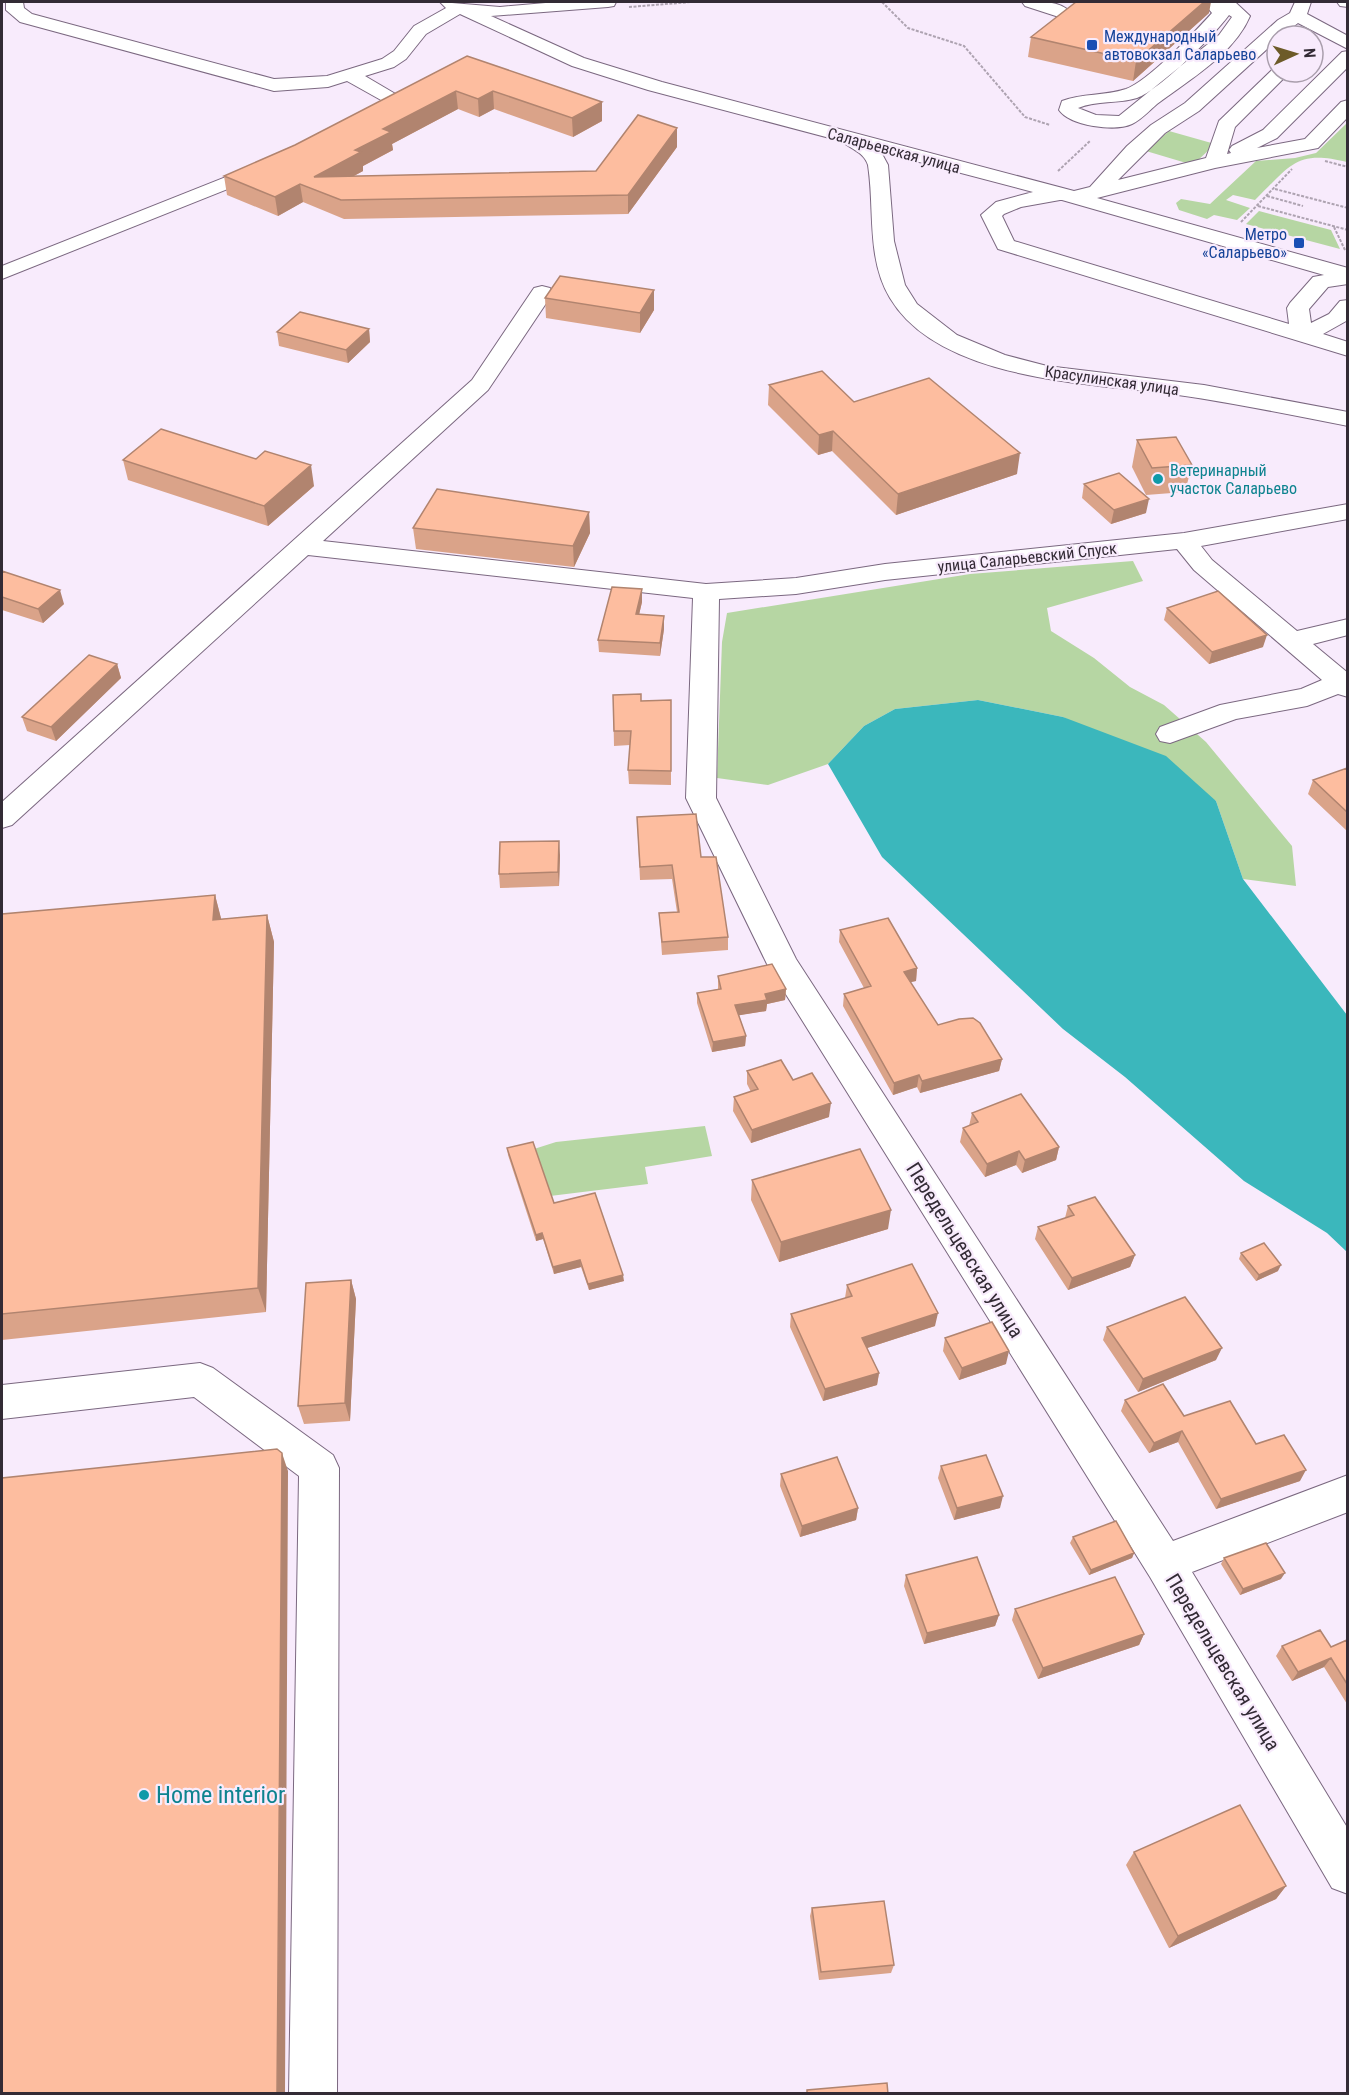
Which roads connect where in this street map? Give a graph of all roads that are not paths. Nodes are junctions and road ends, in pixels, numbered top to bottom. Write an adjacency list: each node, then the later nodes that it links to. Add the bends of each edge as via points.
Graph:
1 (15, 2): 14 (street, via 15,10 26,18 274,85 318,83)
2 (610, 2): 6 (street, via 500,12); 13 (street, via 570,12 553,28 554,38 564,52)
3 (1031, 2): 8 (street)
4 (1211, 2): 5 (street, via 1221,14 1135,93 1078,100 1068,110 1088,118 1126,120 1232,32 1241,16)
5 (1226, 2)
6 (453, 5): 13 (street, Саларьевская улица); 14 (street, via 420,30 395,59)
7 (1298, 7): 9 (street); 19 (street, via 1192,107)
8 (1062, 13)
9 (1310, 24)
10 (1325, 38): 11 (street)
11 (1347, 44)
12 (1347, 56): 23 (street, via 1270,134)
13 (578, 62): 20 (street, Саларьевская улица)
14 (350, 75): 17 (street, via 397,103)
15 (1265, 84): 18 (street)
16 (1347, 106): 23 (street, via 1311,144)
17 (377, 113)
18 (1210, 126): 19 (street); 23 (street)
19 (1158, 129): 21 (street)
20 (840, 135): 27 (street, Саларьевская улица); 35 (street, Красулинская улица, via 858,142 877,161 883,230 899,298 919,318 965,346 998,361 1048,373 1165,386)
21 (1134, 150): 25 (street); 26 (street)
22 (279, 162): 29 (street)
23 (1215, 162): 24 (street)
24 (1187, 171): 25 (street); 28 (street)
25 (1142, 181): 26 (street); 28 (street)
26 (1098, 190): 27 (street)
27 (1071, 197): 28 (street, Саларьевская улица); 33 (street, via 1012,203 996,208 991,215 1005,245)
28 (1161, 215): 30 (street, Саларьевская улица)
29 (2, 273)
30 (1347, 276): 33 (street, via 1321,282 1298,308)
31 (542, 293): 38 (street, via 480,385)
32 (1347, 306): 33 (street, via 1337,319)
33 (1301, 336): 34 (street)
34 (1347, 349)
35 (1347, 419)
36 (1347, 511): 37 (street, улица Саларьевский Спуск)
37 (1184, 541): 39 (street, улица Саларьевский Спуск); 41 (street, via 1203,565)
38 (299, 546): 39 (street, улица Саларьевский Спуск); 44 (street)
39 (706, 592): 47 (street, Передельцевская улица, via 701,798 783,964)
40 (1347, 627): 41 (street)
41 (1291, 640): 42 (street)
42 (1344, 685): 43 (street, via 1307,697 1230,711)
43 (1170, 734)
44 (2, 818)
45 (2, 1402): 49 (street, via 200,1380 319,1468)
46 (1347, 1493): 47 (street)
47 (1164, 1563): 48 (street, Передельцевская улица)
48 (1347, 1872)
49 (313, 2094)

